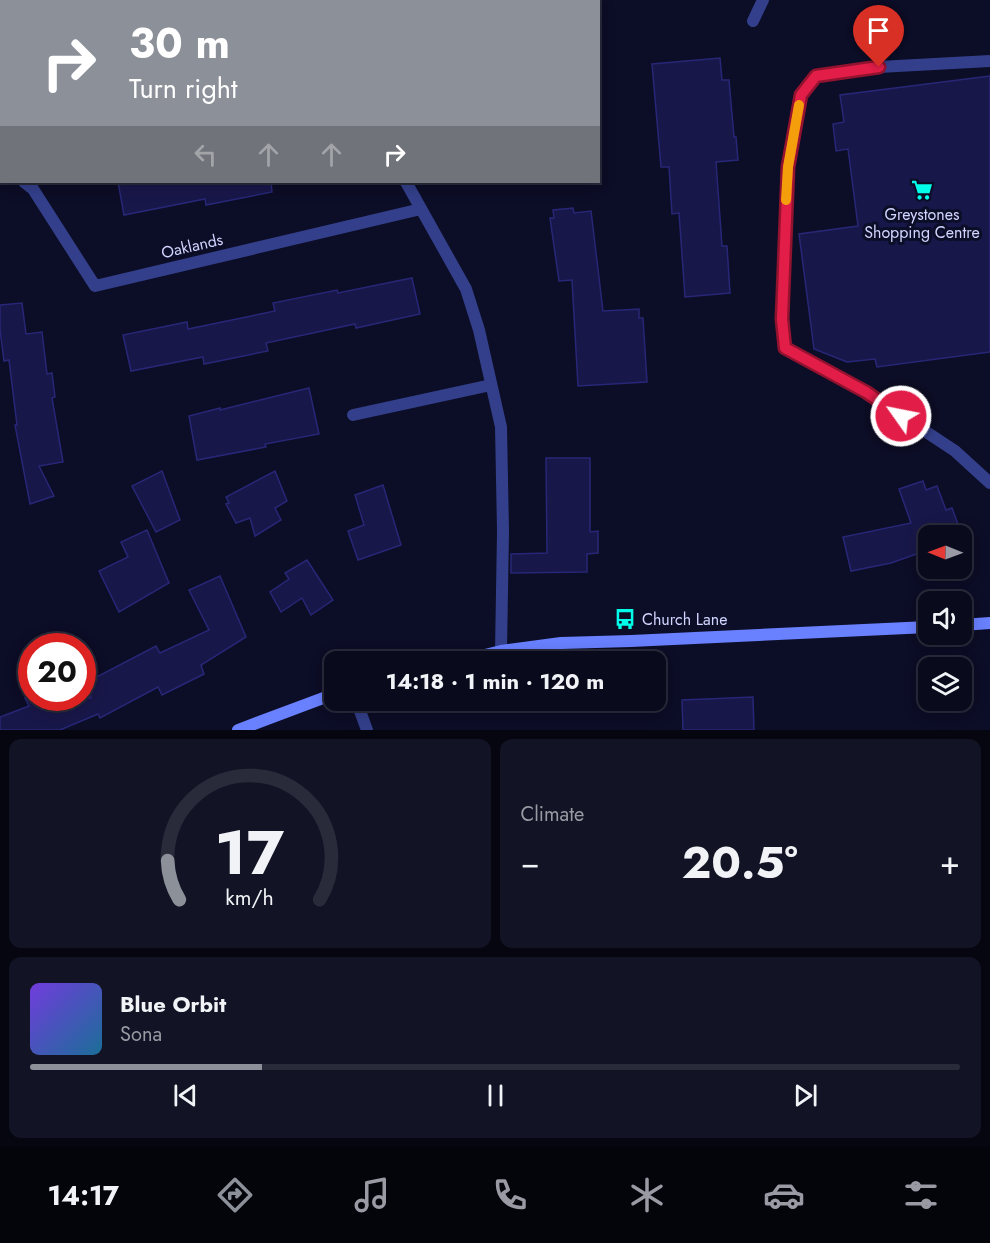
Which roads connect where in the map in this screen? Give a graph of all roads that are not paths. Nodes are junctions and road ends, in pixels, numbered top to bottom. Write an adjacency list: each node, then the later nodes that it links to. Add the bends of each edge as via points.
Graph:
1 (763, 0): 2 (street)
2 (753, 21)
3 (990, 61): 9 (street, via 879,67 816,76 801,95 788,167 783,328 785,348 866,392 955,451)
4 (25, 183): 6 (street, Oaklands, via 33,189 95,286)
5 (407, 183): 6 (street)
6 (421, 209): 7 (street, via 466,289)
7 (491, 385): 8 (street); 13 (street, via 501,427)
8 (353, 415)
9 (990, 483)
10 (990, 623): 11 (main road)
11 (972, 624)
12 (918, 627): 13 (main road, via 561,643)
13 (501, 651)
14 (324, 697): 16 (main road)
15 (360, 711): 17 (street)
16 (238, 730)
17 (367, 730)

